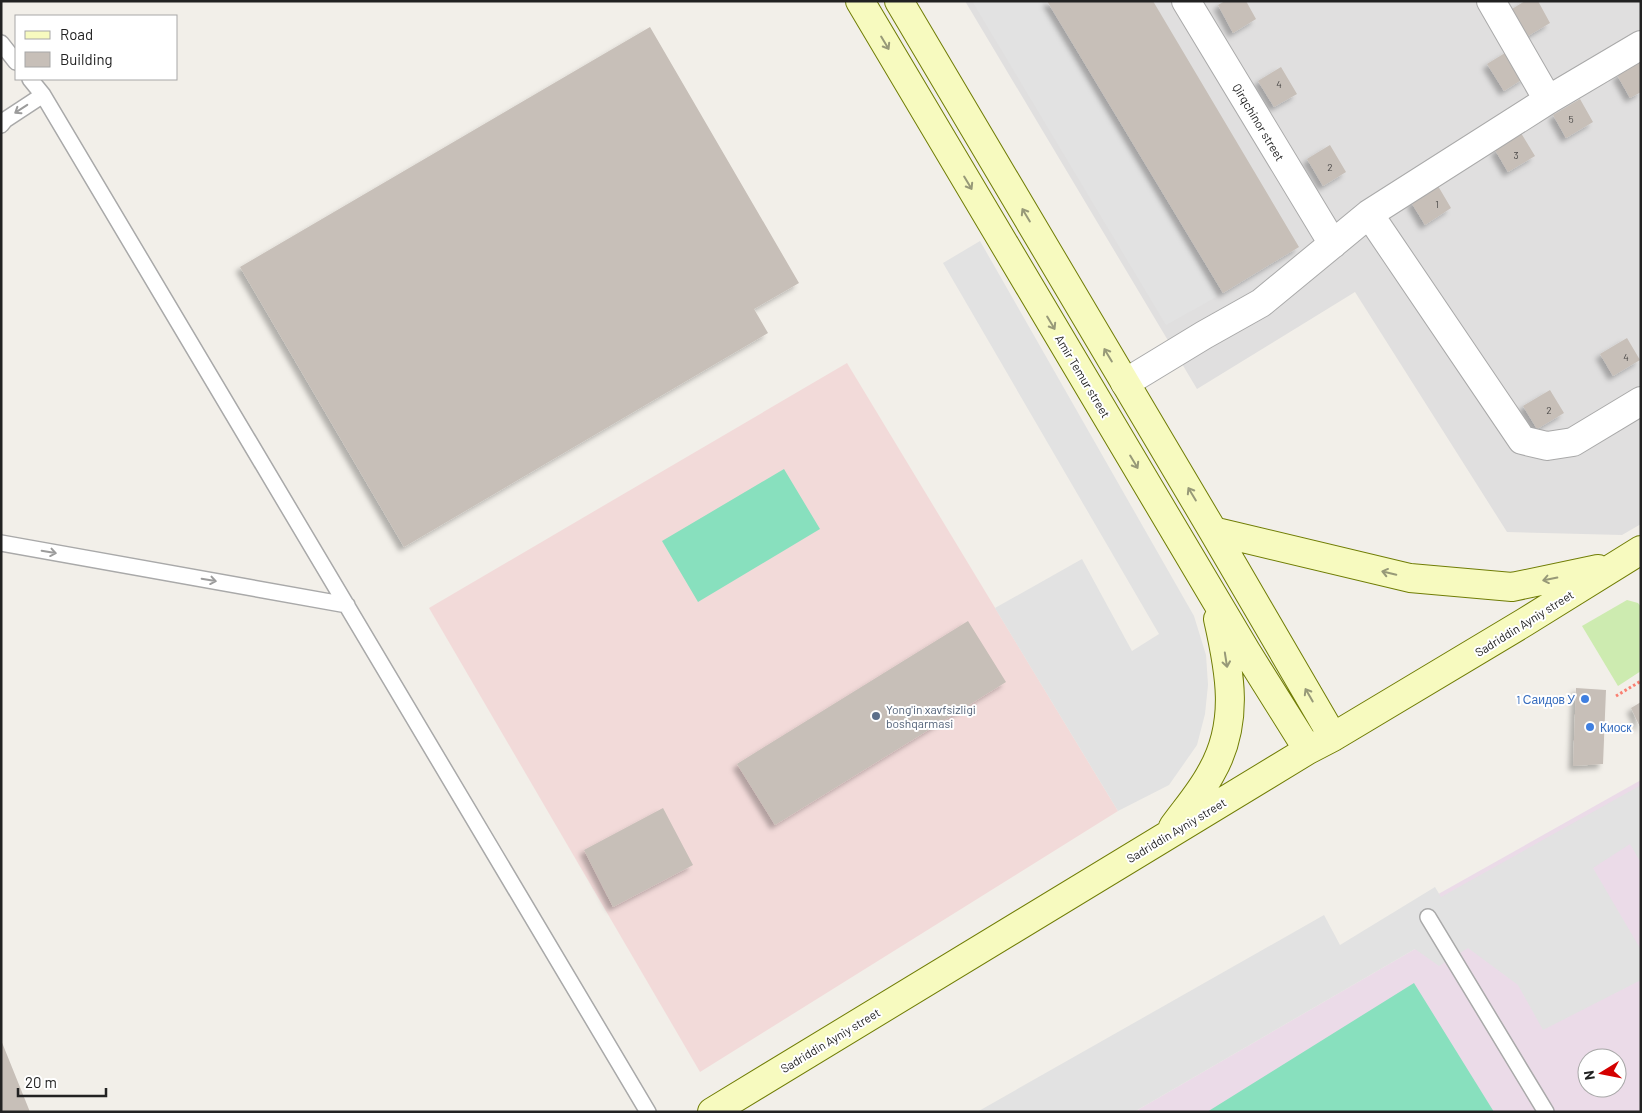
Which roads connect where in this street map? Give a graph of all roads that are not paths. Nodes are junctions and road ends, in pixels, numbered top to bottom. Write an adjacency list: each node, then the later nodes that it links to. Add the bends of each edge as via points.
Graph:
1 (860, 1): 20 (street, Amir Temur street, one-way to 20)
2 (899, 1): 14 (street, one-way to 2)
3 (1186, 1): 13 (street, Qirqchinor street)
4 (1491, 1): 10 (street)
5 (1, 44): 7 (lane)
6 (1641, 45): 10 (street)
7 (15, 61)
8 (31, 80): 9 (lane)
9 (43, 95): 11 (lane, one-way to 11); 21 (lane)
10 (1548, 100): 12 (street)
11 (1, 125)
12 (1369, 214): 13 (street); 15 (street, via 1522,440 1547,446 1573,442)
13 (1333, 244): 14 (street, via 1261,303)
14 (1125, 383): 16 (street, one-way to 14)
15 (1641, 401)
16 (1214, 531): 19 (street, one-way to 16, via 1512,587 1410,578); 22 (street, one-way to 16)
17 (1, 543): 21 (lane, one-way to 21)
18 (1641, 550): 19 (street, Sadriddin Ayniy street)
19 (1614, 566): 22 (street, Sadriddin Ayniy street)
20 (1213, 595): 23 (street, Amir Temur street); 24 (street, one-way to 24, via 1227,662 1230,701 1227,735 1212,772)
21 (347, 605): 26 (lane)
22 (1333, 737): 23 (street, Sadriddin Ayniy street)
23 (1308, 750): 24 (street, Sadriddin Ayniy street)
24 (1167, 835): 27 (street, Sadriddin Ayniy street)
25 (1428, 917): 28 (lane)
26 (648, 1112)
27 (712, 1112)
28 (1546, 1112)

